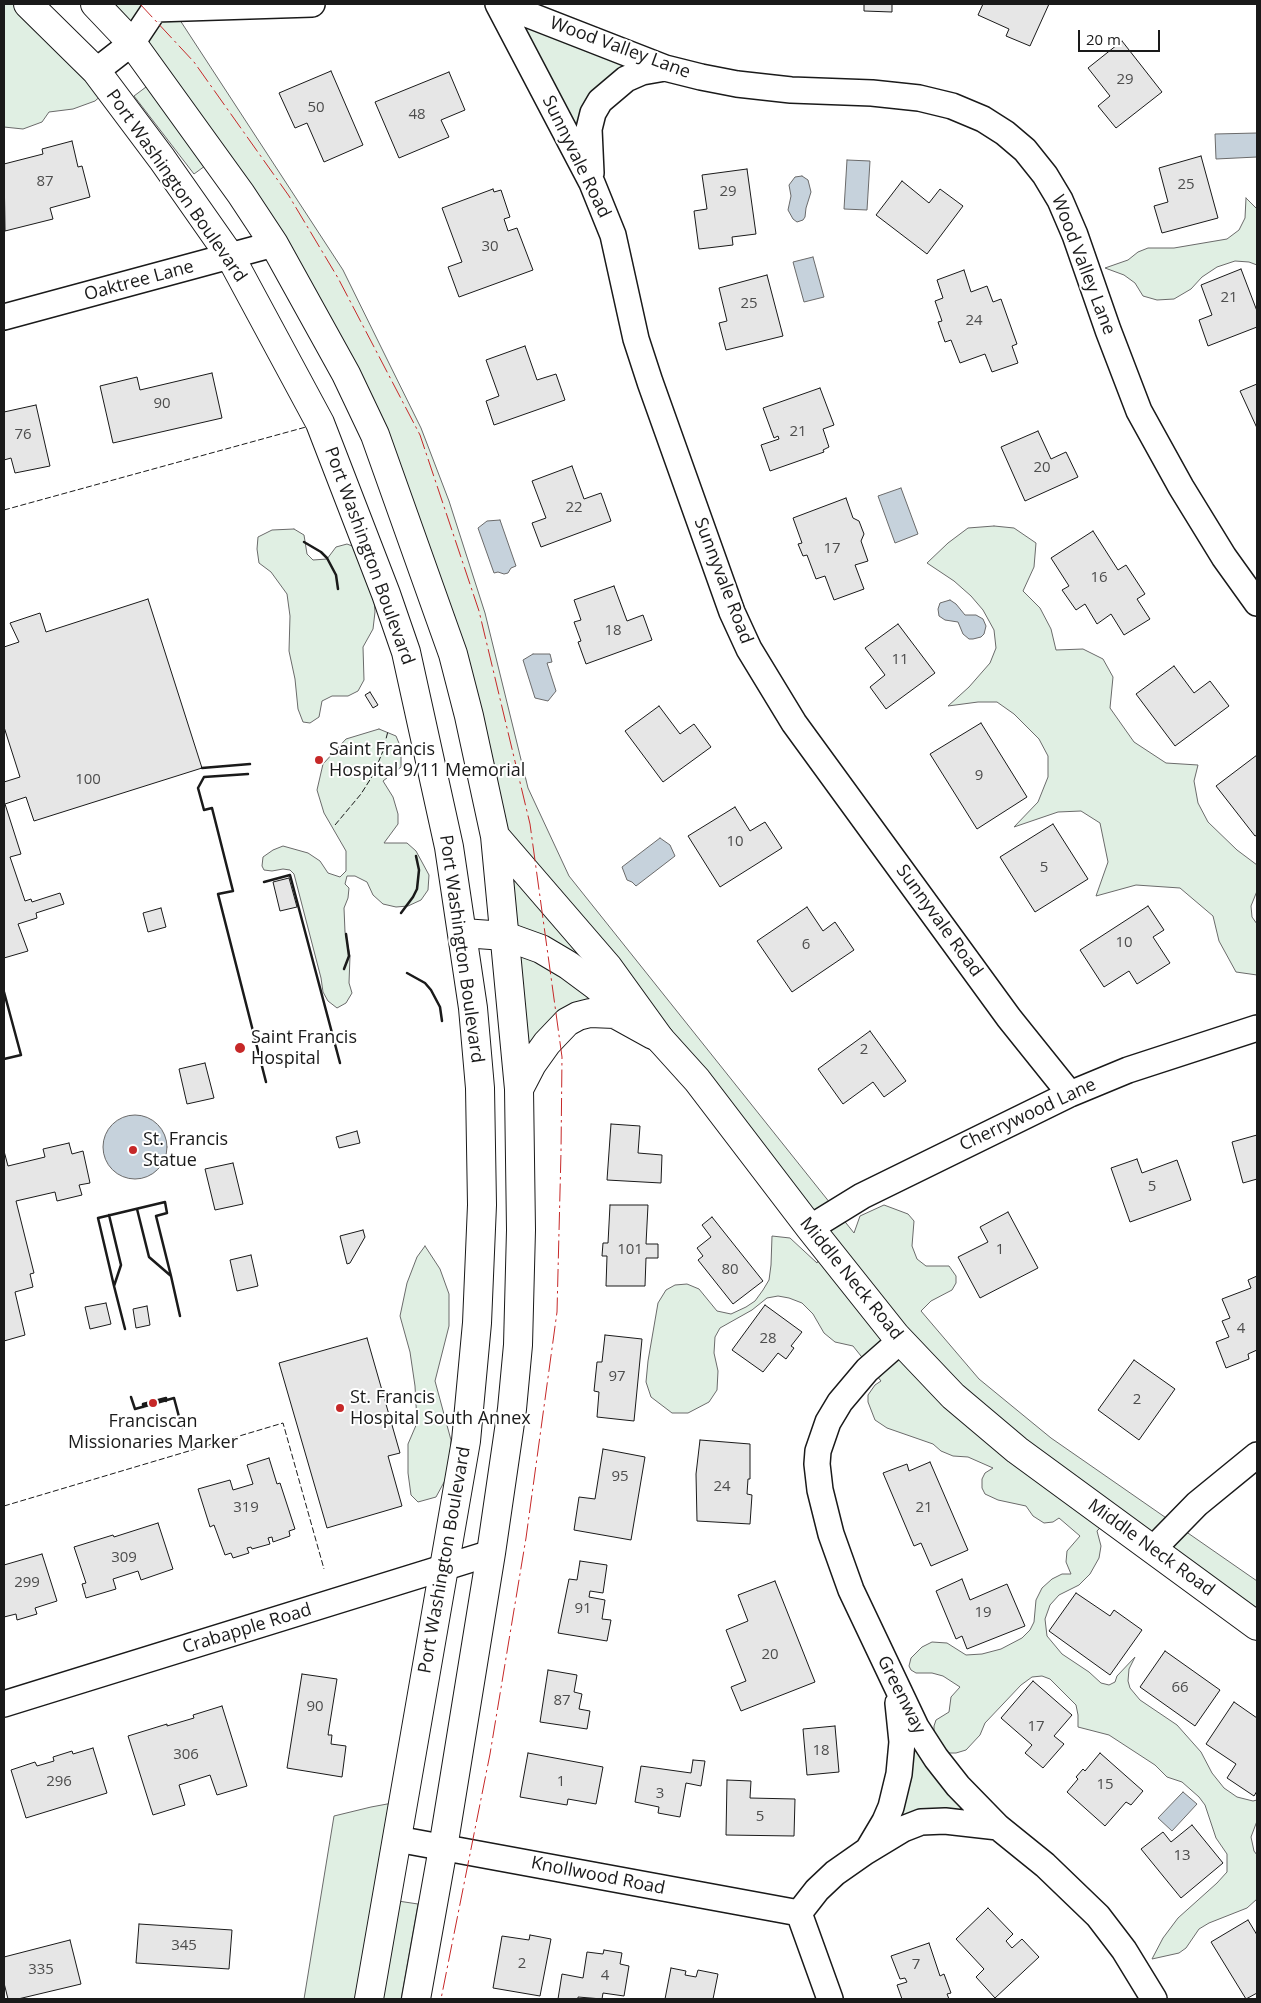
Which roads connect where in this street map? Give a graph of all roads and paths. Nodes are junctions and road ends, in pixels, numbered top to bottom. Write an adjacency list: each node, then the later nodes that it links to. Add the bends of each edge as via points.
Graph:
1 (28, 4): 8 (main road, Port Washington Boulevard)
2 (95, 4): 6 (main road)
3 (312, 4): 5 (street)
4 (500, 4): 7 (street, Wood Valley Lane); 9 (street, Sunnyvale Road)
5 (156, 6): 6 (street)
6 (132, 43): 8 (street); 10 (main road)
7 (665, 68): 9 (street, via 626,79 600,101 589,129); 13 (street, Wood Valley Lane, via 737,84 919,98 952,106 983,119 1025,150 1060,200 1139,411 1224,557)
8 (96, 71): 11 (main road, Port Washington Boulevard)
9 (592, 183): 20 (street, Sunnyvale Road, via 617,251 636,339 650,382 732,612 749,650 794,723 1009,1018)
10 (274, 244): 11 (street, Oaktree Lane); 14 (main road, via 346,374 375,435 452,654)
11 (230, 256): 12 (street, Oaktree Lane); 15 (main road, Port Washington Boulevard, via 320,423 406,652 449,847)
12 (4, 317)
13 (1257, 603)
14 (495, 836): 16 (main road); 18 (main road, via 608,967)
15 (462, 933): 16 (main road, Middle Neck Road); 26 (main road, Port Washington Boulevard, via 480,1088 482,1204 477,1323 466,1441)
16 (505, 936): 18 (main road, Middle Neck Road, via 541,949 568,965); 19 (main road)
17 (1257, 1028): 20 (street, Cherrywood Lane, via 1128,1070)
18 (660, 1039): 19 (main road, via 615,1014 590,1012 578,1016 567,1022 547,1044); 21 (main road, Middle Neck Road, via 697,1080)
19 (519, 1088): 25 (main road, via 521,1230 518,1345)
20 (1070, 1094): 21 (street, Cherrywood Lane, via 862,1196)
21 (810, 1228): 22 (main road, Middle Neck Road)
22 (900, 1341): 24 (main road, Middle Neck Road, via 972,1414); 28 (street, Greenway, via 867,1370 840,1402 822,1438 817,1464 826,1514 851,1590)
23 (1257, 1455): 24 (street, via 1197,1504)
24 (1153, 1550): 27 (main road, Middle Neck Road)
25 (491, 1553): 26 (street, Crabapple Road); 32 (main road)
26 (445, 1567): 29 (street, Crabapple Road); 31 (main road, Port Washington Boulevard)
27 (1257, 1626)
28 (896, 1687): 30 (street, Greenway, via 936,1758 958,1786); 33 (street, via 902,1742 899,1774 885,1821)
29 (4, 1704)
30 (998, 1826): 33 (street, via 921,1822); 38 (street, Greenway, via 1098,1916 1124,1950)
31 (396, 1839): 32 (street, Knollwood Road); 35 (main road, Port Washington Boulevard)
32 (443, 1848): 34 (street, Knollwood Road); 36 (main road)
33 (865, 1852): 34 (street, via 835,1873)
34 (799, 1914): 37 (street)
35 (369, 1999)
36 (416, 1999)
37 (830, 1999)
38 (1154, 1999)

